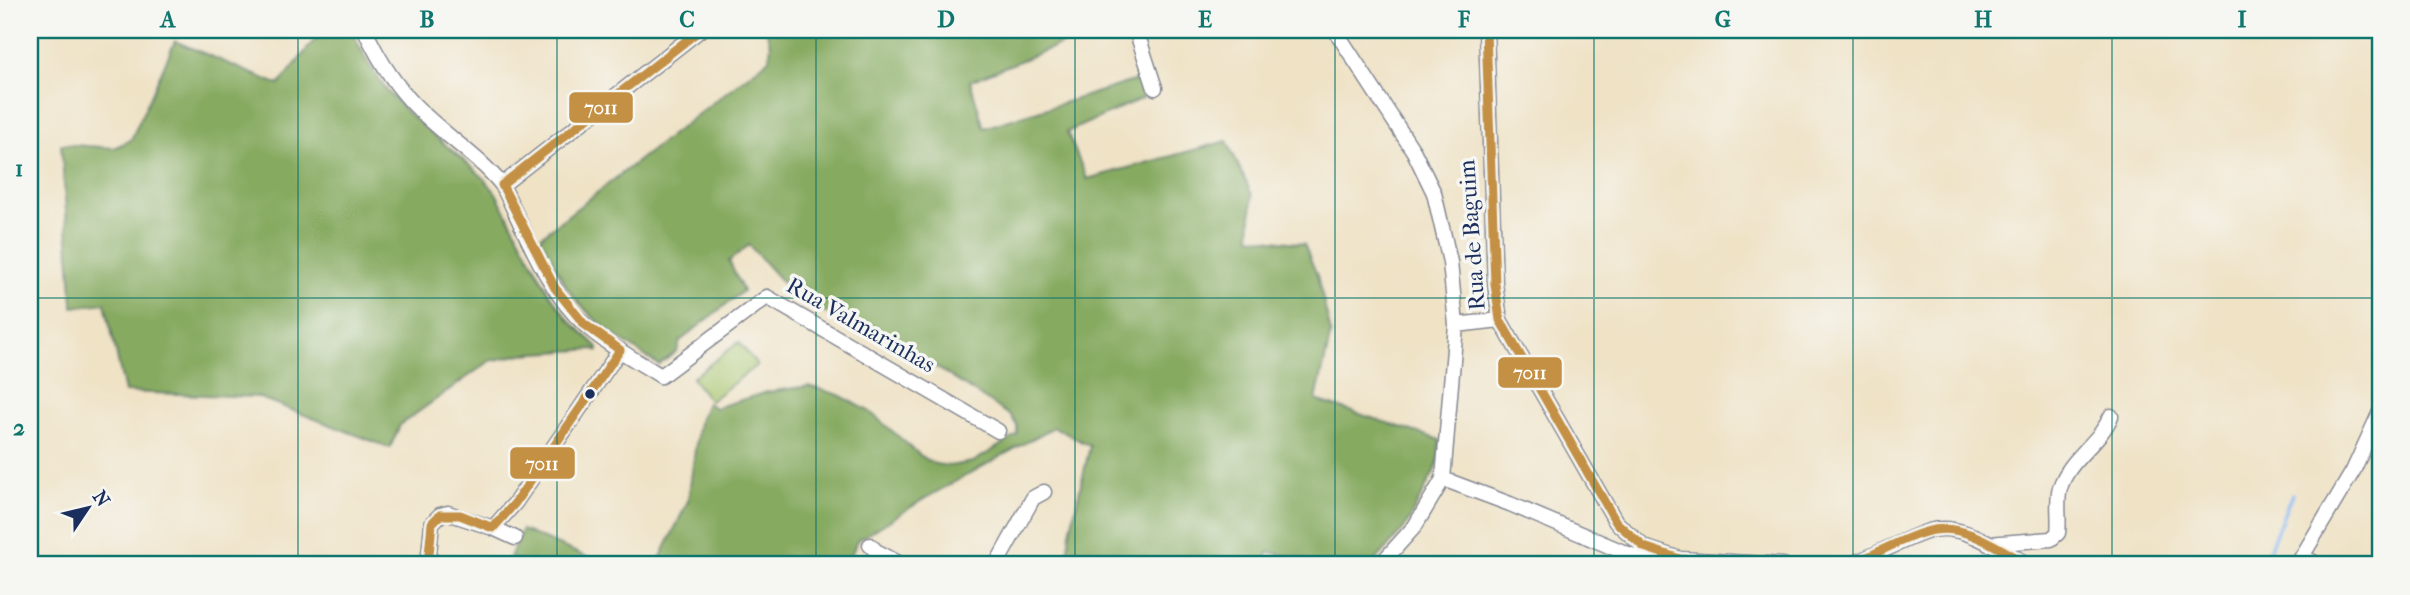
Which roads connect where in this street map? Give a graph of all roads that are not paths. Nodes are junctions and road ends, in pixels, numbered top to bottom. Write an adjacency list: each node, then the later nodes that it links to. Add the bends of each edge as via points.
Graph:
1 (365, 30): 7 (street, via 410,100)
2 (701, 30): 7 (street)
3 (1136, 30): 6 (street)
4 (1335, 30): 9 (street, via 1414,152 1434,193 1450,262)
5 (1486, 30): 8 (street, Rua de Baguim)
6 (1155, 88)
7 (502, 185): 10 (street, via 555,288 584,324)
8 (1500, 320): 9 (street); 20 (street, Rua de Baguim, via 1616,522 1644,547)
9 (1457, 325): 14 (street)
10 (620, 350): 13 (street, Rua Valmarinhas, via 661,376 766,297); 16 (street)
11 (2380, 412): 21 (street, via 2353,471)
12 (2111, 416): 18 (street, via 2105,430 2068,471 2059,490 2058,533 2051,539)
13 (998, 431)
14 (1443, 479): 20 (street, via 1650,561); 25 (street, via 1415,526)
15 (1044, 492): 24 (street, via 1033,498)
16 (493, 528): 17 (street); 22 (street, via 462,516 440,515 432,523)
17 (516, 538)
18 (1988, 544): 27 (street, via 1952,530 1931,530); 28 (street)
19 (870, 545): 23 (street)
20 (1679, 559): 26 (street, Rua de Baguim)
21 (2300, 561): 29 (street)
22 (428, 565)
23 (902, 565)
24 (996, 565)
25 (1380, 565)
26 (1783, 565)
27 (1849, 565)
28 (2029, 565)
29 (2318, 565)

